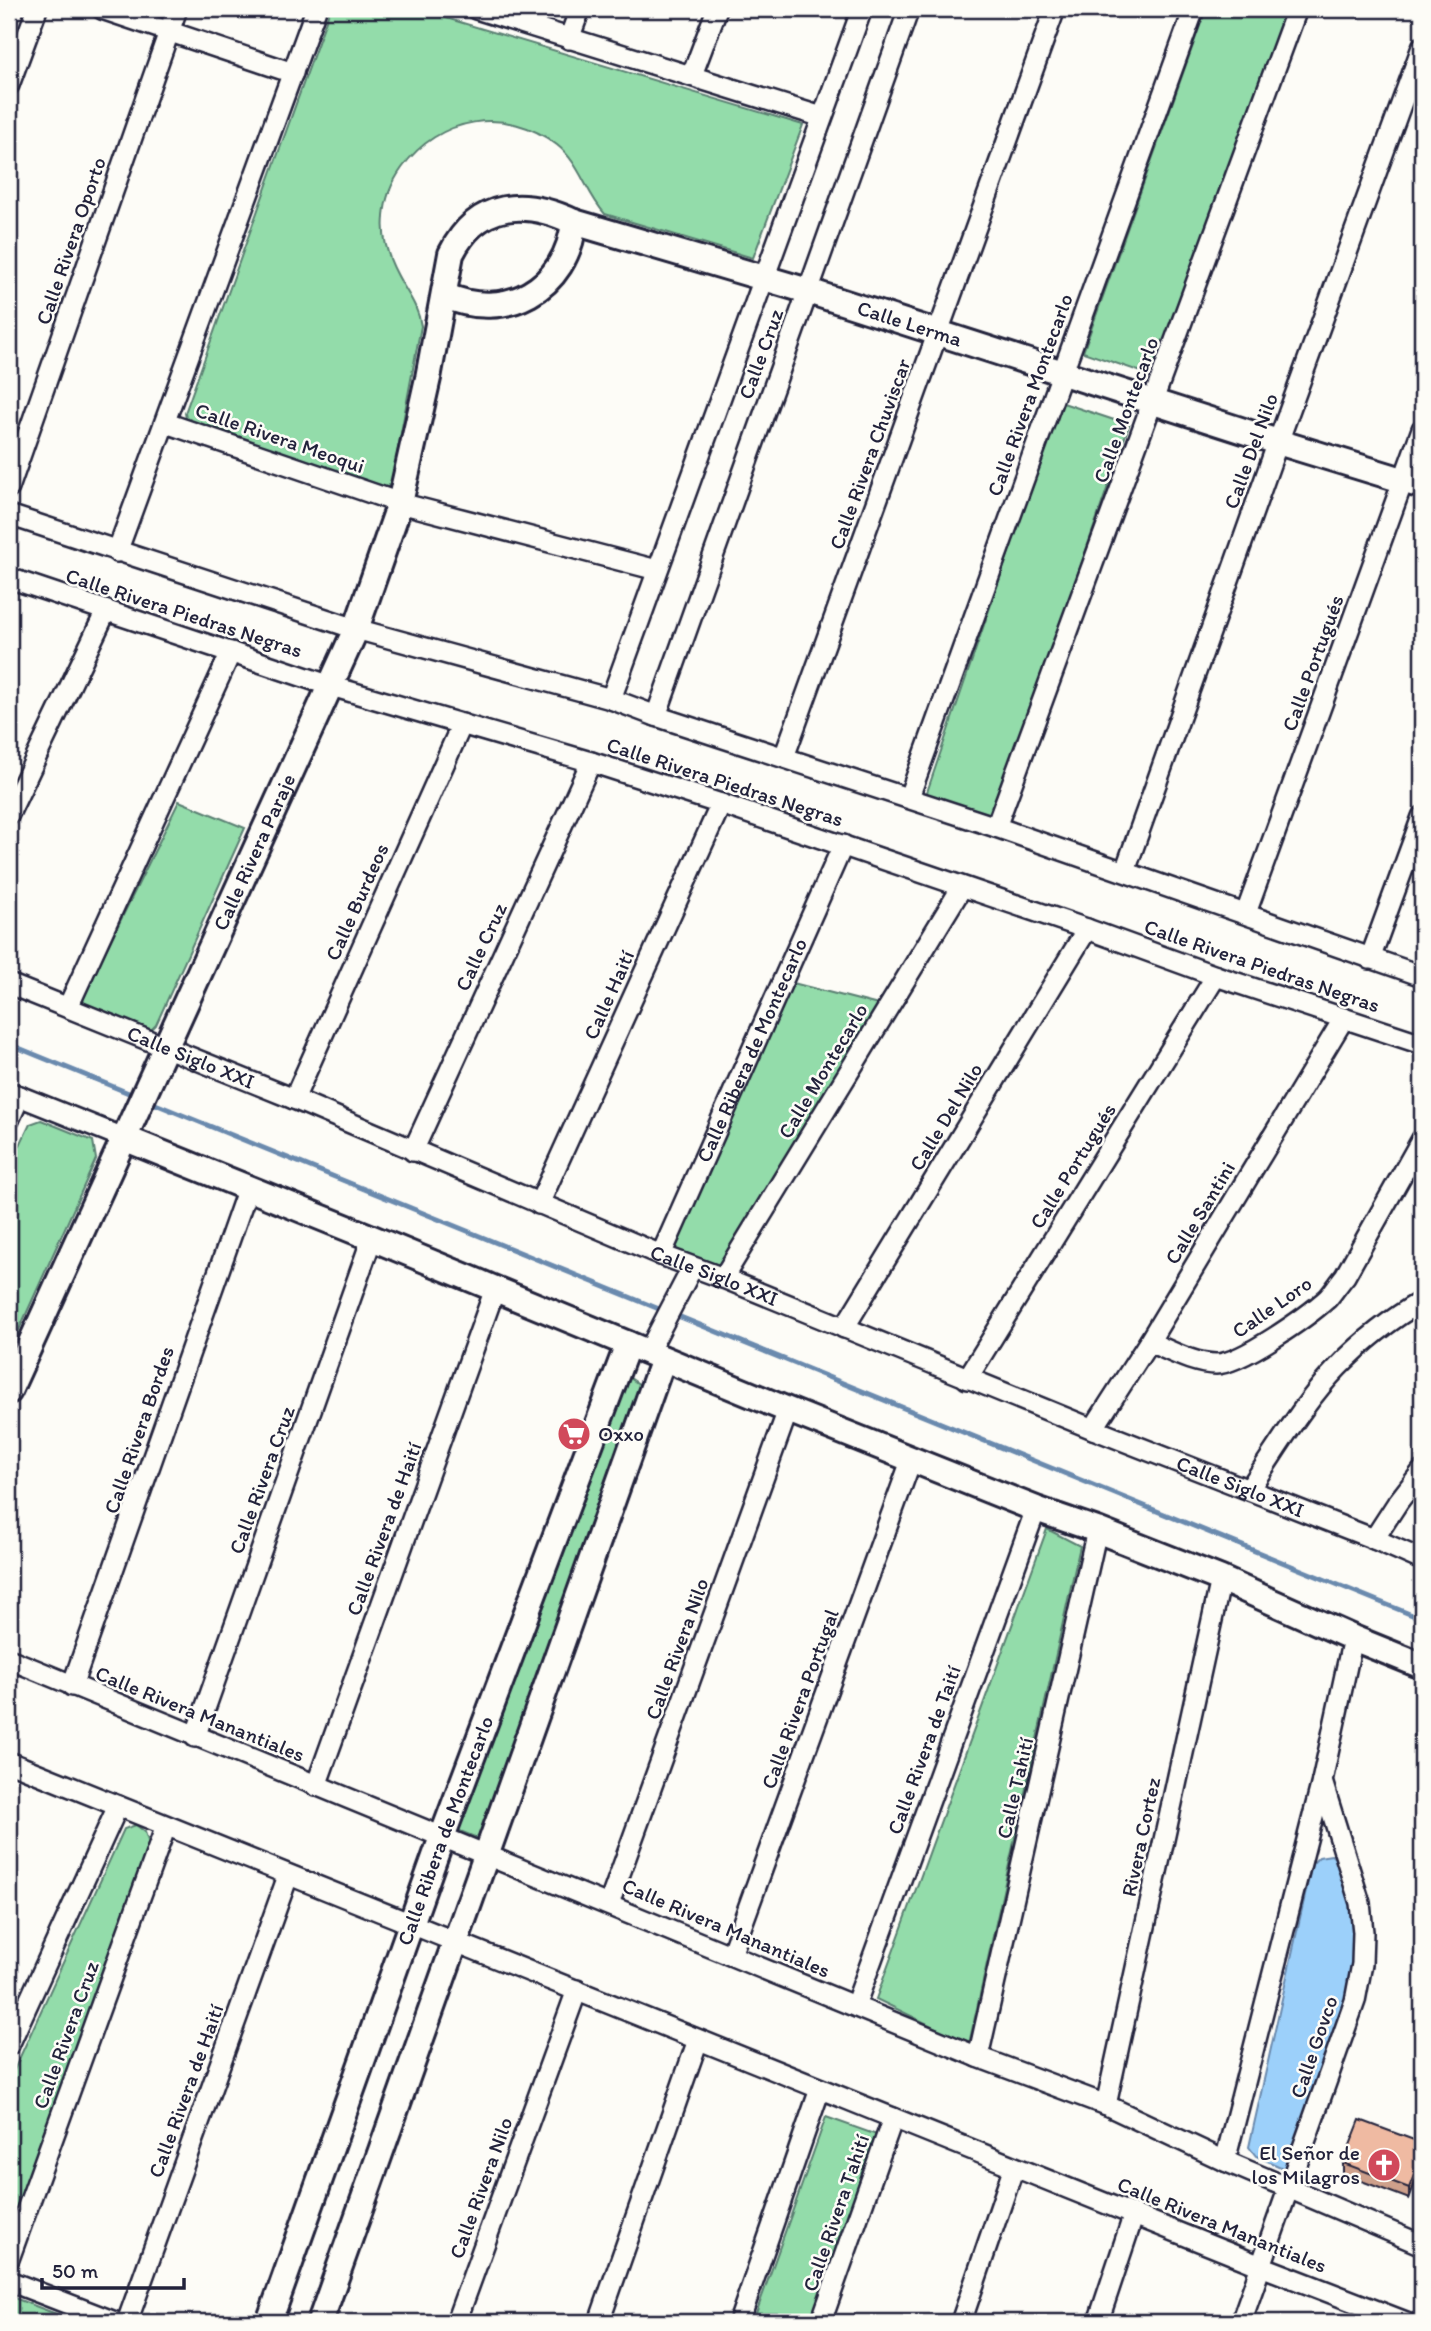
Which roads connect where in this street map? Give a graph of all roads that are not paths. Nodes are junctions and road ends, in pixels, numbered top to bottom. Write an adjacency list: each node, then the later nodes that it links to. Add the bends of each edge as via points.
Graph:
1 (37, 9): 18 (street)
2 (102, 9): 13 (street)
3 (177, 9): 13 (street, Calle Rivera Oporto)
4 (316, 9): 16 (street, Calle Rivera Meoqui)
5 (476, 9): 14 (street)
6 (580, 9): 14 (street)
7 (717, 9): 17 (street)
8 (862, 9): 19 (street, Calle Cruz)
9 (909, 9): 22 (street, Calle Cruz)
10 (1055, 9): 24 (street, Calle Rivera Chuviscar)
11 (1194, 9): 25 (street, Calle Rivera Montecarlo)
12 (1297, 9): 26 (street, Calle Montecarlo)
13 (169, 33): 16 (street); 31 (street, Calle Rivera Oporto)
14 (569, 39): 17 (street)
15 (1422, 47): 29 (street, Calle Del Nilo)
16 (293, 73): 27 (street, Calle Rivera Meoqui)
17 (692, 75): 19 (street)
18 (9, 85)
19 (822, 117): 21 (street, Calle Cruz)
20 (574, 222): 21 (street, Calle Lerma); 23 (street, via 561,264 529,294 487,306); 23 (street, Calle Lerma, via 528,206 493,212 458,240)
21 (765, 279): 22 (street, Calle Lerma); 35 (street, Calle Cruz)
22 (808, 291): 24 (street, Calle Lerma); 42 (street, Calle Cruz)
23 (444, 295): 32 (street, Calle Rivera Paraje)
24 (939, 333): 25 (street, Calle Lerma); 44 (street, Calle Rivera Chuviscar)
25 (1063, 373): 26 (street, Calle Lerma); 46 (street, Calle Rivera Montecarlo)
26 (1154, 402): 29 (street, Calle Lerma); 50 (street, Calle Montecarlo)
27 (166, 423): 32 (street, Calle Rivera Meoqui); 34 (street)
28 (1422, 429): 30 (street, Calle Portugués)
29 (1278, 442): 30 (street, Calle Lerma); 52 (street, Calle Del Nilo)
30 (1413, 483): 54 (street, Calle Portugués)
31 (9, 488)
32 (400, 503): 35 (street, Calle Rivera Meoqui); 38 (street, Calle Rivera Paraje)
33 (9, 515): 34 (street, Calle Rivera Piedras Negras)
34 (117, 552): 38 (street, Calle Rivera Piedras Negras)
35 (657, 570): 41 (street, Calle Cruz)
36 (9, 578): 37 (street, Calle Rivera Piedras Negras)
37 (106, 611): 39 (street, Calle Rivera Piedras Negras); 48 (street)
38 (356, 629): 40 (street, Calle Rivera Paraje); 41 (street, Calle Rivera Piedras Negras)
39 (231, 652): 40 (street, Calle Rivera Piedras Negras); 60 (street)
40 (331, 686): 43 (street, Calle Rivera Piedras Negras); 63 (street, Calle Rivera Paraje)
41 (611, 699): 42 (street, Calle Rivera Piedras Negras)
42 (656, 716): 44 (street, Calle Rivera Piedras Negras)
43 (462, 724): 45 (street, Calle Rivera Piedras Negras); 65 (street, Calle Burdeos)
44 (784, 757): 46 (street, Calle Rivera Piedras Negras)
45 (591, 762): 47 (street, Calle Rivera Piedras Negras); 69 (street, Calle Cruz)
46 (909, 797): 50 (street, Calle Rivera Piedras Negras)
47 (721, 804): 51 (street, Calle Rivera Piedras Negras); 71 (street, Calle Haití)
48 (9, 814)
49 (1422, 817): 56 (street)
50 (996, 827): 52 (street, Calle Rivera Piedras Negras)
51 (843, 845): 53 (street, Calle Rivera Piedras Negras); 73 (street, Calle Ribera de Montecarlo)
52 (1125, 871): 54 (street, Calle Rivera Piedras Negras)
53 (962, 887): 55 (street, Calle Rivera Piedras Negras); 75 (street, Calle Montecarlo)
54 (1246, 914): 56 (street, Calle Rivera Piedras Negras)
55 (1087, 929): 57 (street, Calle Rivera Piedras Negras); 78 (street, Calle Del Nilo)
56 (1370, 959): 58 (street, Calle Rivera Piedras Negras)
57 (1216, 976): 61 (street, Calle Rivera Piedras Negras); 82 (street, Calle Portugués)
58 (1422, 976)
59 (9, 984): 60 (street, Calle Siglo XXI)
60 (68, 1007): 63 (street, Calle Siglo XXI)
61 (1344, 1018): 62 (street, Calle Rivera Piedras Negras); 79 (street, Calle Santini)
62 (1422, 1044)
63 (166, 1046): 65 (street, Calle Siglo XXI); 67 (street, Calle Rivera Paraje)
64 (15, 1094): 66 (street); 67 (street)
65 (294, 1099): 69 (street, Calle Siglo XXI)
66 (9, 1120)
67 (128, 1128): 70 (street); 83 (street, Calle Rivera Paraje)
68 (1422, 1139): 79 (street, Calle Loro, via 1345,1276 1308,1314 1227,1363 1202,1363)
69 (413, 1151): 71 (street, Calle Siglo XXI)
70 (248, 1188): 72 (street); 97 (street, Calle Rivera Bordes)
71 (539, 1204): 73 (street, Calle Siglo XXI)
72 (372, 1238): 76 (street); 98 (street, Calle Rivera Cruz)
73 (661, 1255): 74 (street, Calle Siglo XXI)
74 (692, 1268): 75 (street, Calle Siglo XXI); 81 (street)
75 (723, 1278): 78 (street, Calle Siglo XXI)
76 (495, 1289): 80 (street); 101 (street, Calle Rivera de Haití)
77 (1422, 1301): 88 (street, via 1336,1368)
78 (844, 1328): 82 (street, Calle Siglo XXI)
79 (1149, 1342): 85 (street, Calle Santini)
80 (628, 1344): 81 (street); 104 (street, Calle Ribera de Montecarlo)
81 (658, 1346): 84 (street); 105 (street)
82 (967, 1379): 85 (street, Calle Siglo XXI)
83 (9, 1391)
84 (788, 1410): 86 (street); 107 (street, Calle Rivera Nilo)
85 (1093, 1429): 88 (street, Calle Siglo XXI)
86 (912, 1458): 89 (street); 110 (street, Calle Rivera Portugal)
87 (1422, 1471): 91 (street)
88 (1249, 1489): 91 (street, Calle Siglo XXI)
89 (1036, 1509): 90 (street); 112 (street, Calle Rivera de Taití)
90 (1097, 1530): 93 (street); 115 (street, Calle Tahití)
91 (1374, 1539): 92 (street, Calle Siglo XXI)
92 (1422, 1560)
93 (1222, 1578): 94 (street); 117 (street, Rivera Cortez)
94 (1353, 1638): 96 (street); 100 (street, Calle Govco)
95 (9, 1659): 97 (street, Calle Rivera Manantiales)
96 (1422, 1666)
97 (72, 1686): 98 (street, Calle Rivera Manantiales)
98 (195, 1737): 101 (street, Calle Rivera Manantiales)
99 (9, 1762): 102 (street, Calle Rivera Manantiales)
100 (1322, 1781): 119 (street, Calle Govco); 121 (street, Calle Govco, via 1360,1903 1362,1965 1355,2001)
101 (316, 1786): 104 (street, Calle Rivera Manantiales)
102 (118, 1806): 103 (street, Calle Rivera Manantiales); 114 (street)
103 (166, 1826): 106 (street, Calle Rivera Manantiales); 124 (street, Calle Rivera Cruz)
104 (442, 1837): 105 (street, Calle Rivera Manantiales); 108 (street, Calle Ribera de Montecarlo)
105 (486, 1854): 107 (street, Calle Rivera Manantiales); 109 (street)
106 (288, 1876): 108 (street, Calle Rivera Manantiales); 128 (street, Calle Rivera de Haití)
107 (609, 1904): 110 (street, Calle Rivera Manantiales)
108 (412, 1926): 109 (street, Calle Rivera Manantiales); 129 (street, Calle Ribera de Montecarlo)
109 (455, 1941): 111 (street, Calle Rivera Manantiales); 130 (street)
110 (732, 1955): 112 (street, Calle Rivera Manantiales)
111 (577, 1990): 113 (street, Calle Rivera Manantiales); 131 (street, Calle Rivera Nilo)
112 (855, 2006): 115 (street, Calle Rivera Manantiales)
113 (698, 2040): 116 (street, Calle Rivera Manantiales); 132 (street)
114 (9, 2045)
115 (978, 2057): 117 (street, Calle Rivera Manantiales)
116 (820, 2089): 118 (street, Calle Rivera Manantiales); 133 (street)
117 (1105, 2105): 119 (street, Calle Rivera Manantiales)
118 (894, 2118): 120 (street, Calle Rivera Manantiales); 134 (street, Calle Rivera Tahití)
119 (1225, 2161): 121 (street, Calle Rivera Manantiales)
120 (1014, 2167): 122 (street, Calle Rivera Manantiales); 135 (street)
121 (1289, 2187): 123 (street, Calle Rivera Manantiales); 125 (street, Calle Govco)
122 (1134, 2214): 125 (street, Calle Rivera Manantiales); 136 (street)
123 (1422, 2245)
124 (9, 2259)
125 (1261, 2266): 137 (street, Calle Govco); 138 (street, Calle Rivera Manantiales)
126 (9, 2281): 127 (street)
127 (115, 2322)
128 (127, 2322)
129 (269, 2322)
130 (320, 2322)
131 (456, 2322)
132 (599, 2322)
133 (739, 2322)
134 (821, 2322)
135 (961, 2322)
136 (1098, 2322)
137 (1241, 2322)
138 (1406, 2322)

